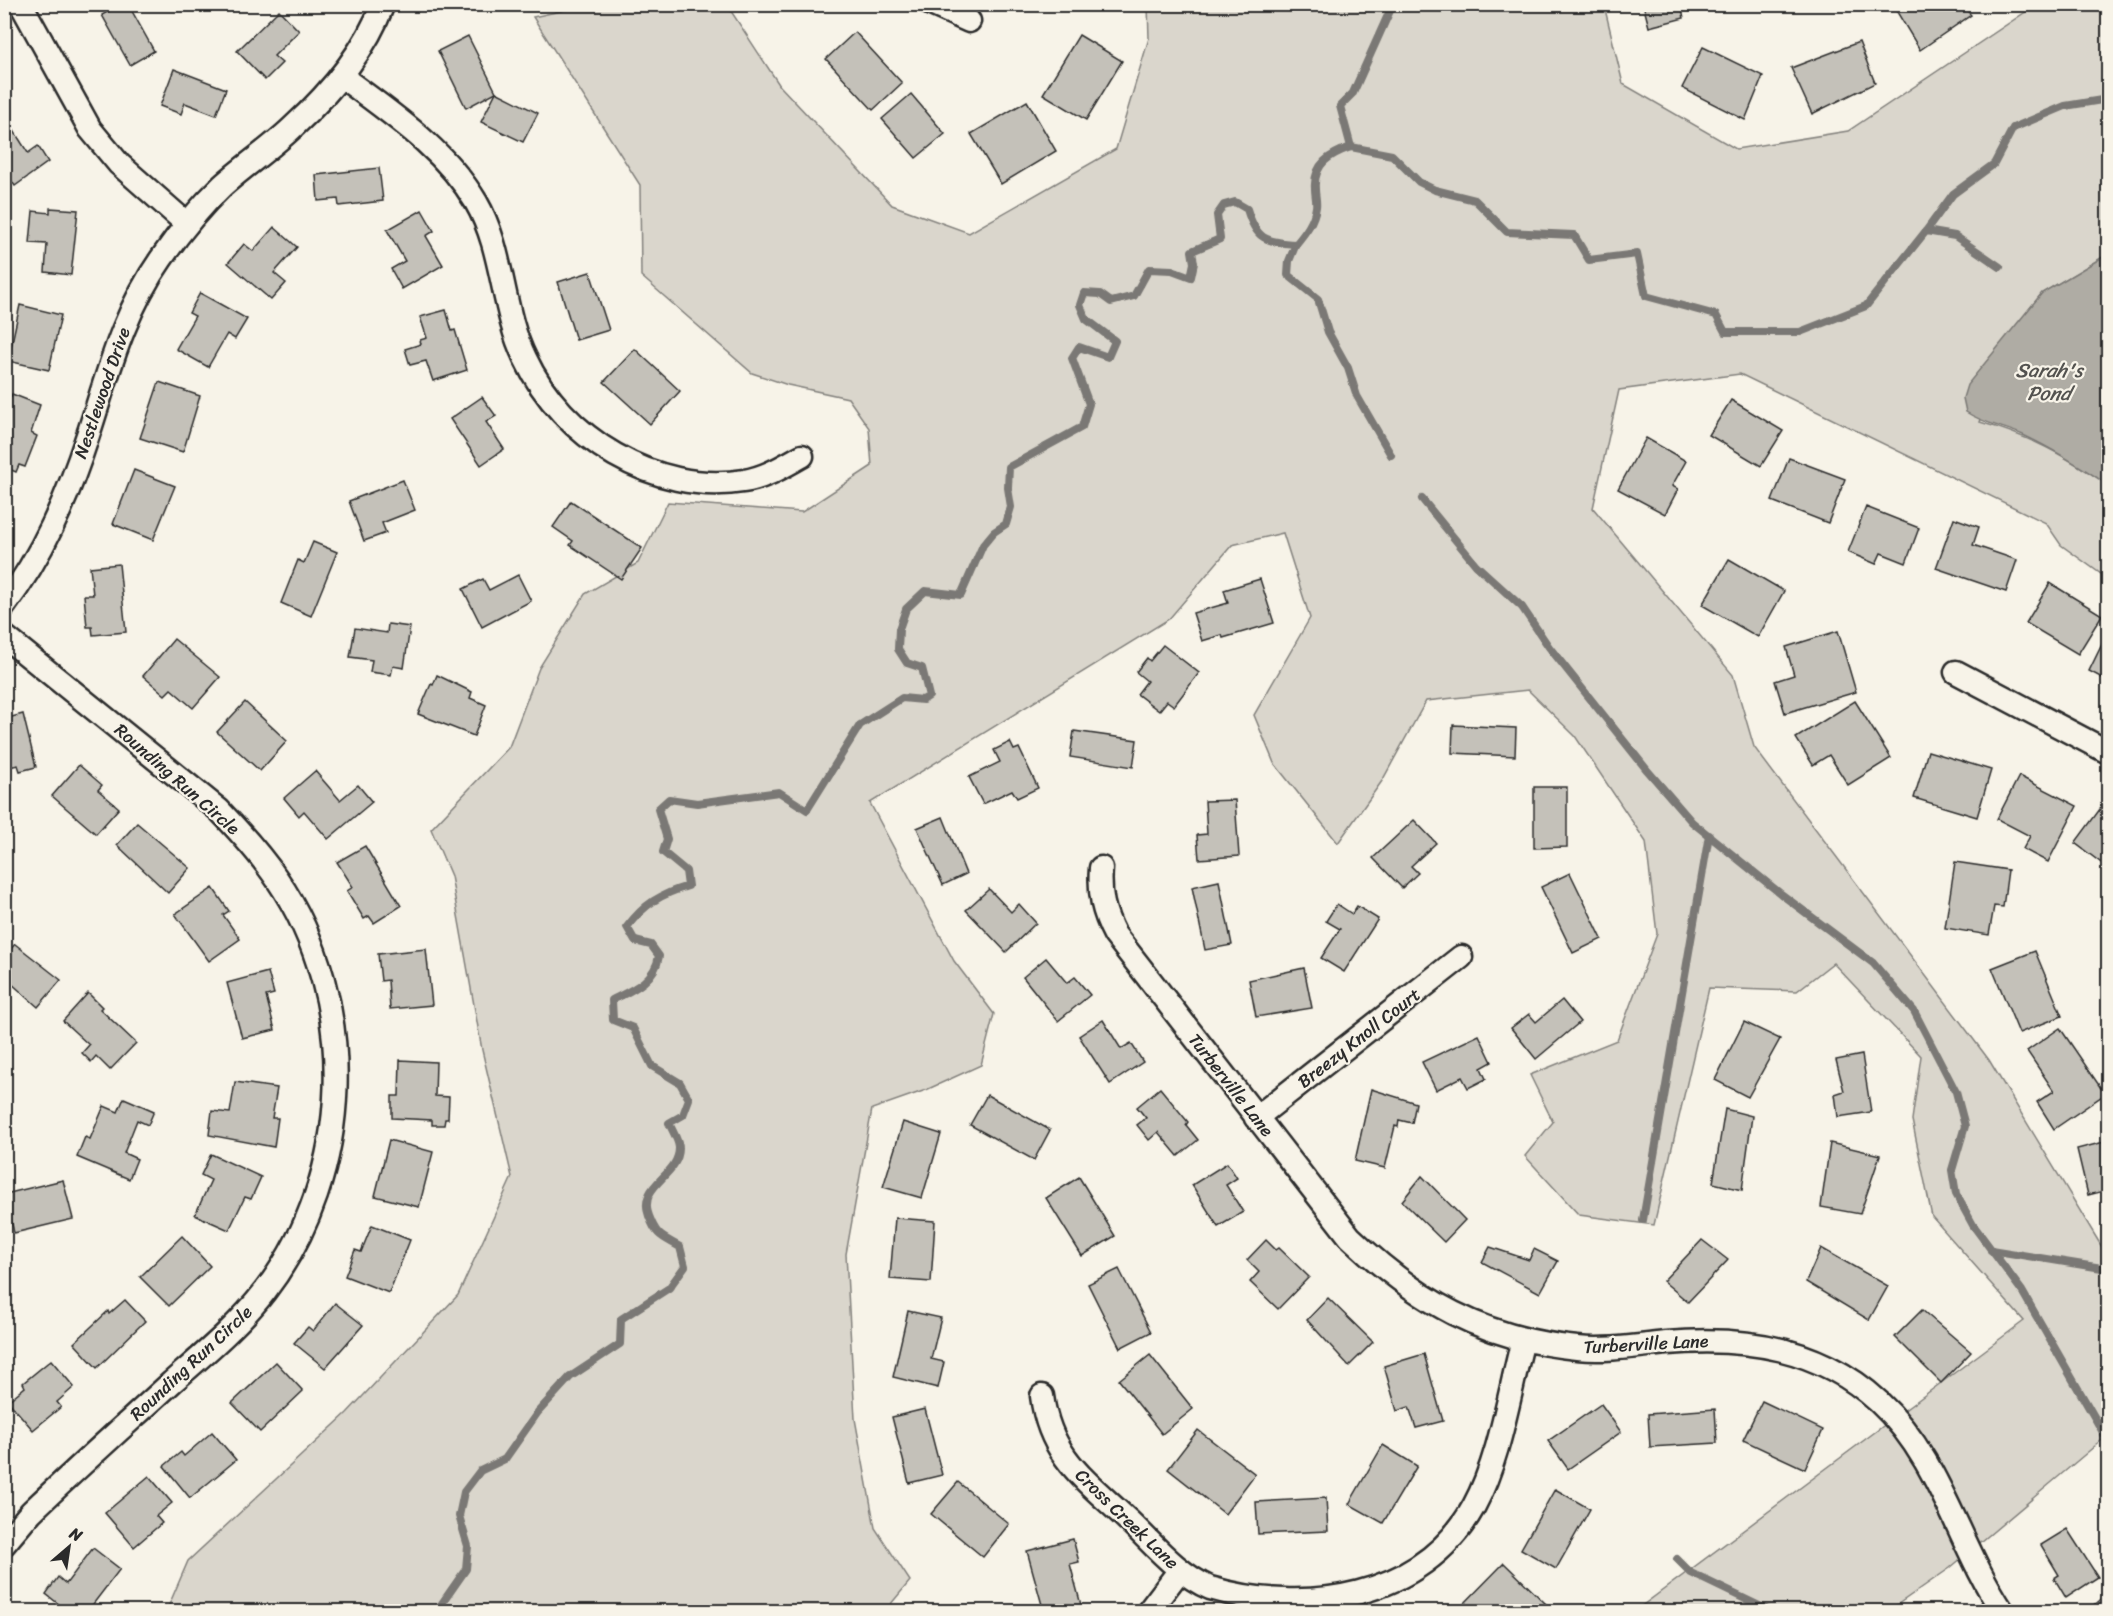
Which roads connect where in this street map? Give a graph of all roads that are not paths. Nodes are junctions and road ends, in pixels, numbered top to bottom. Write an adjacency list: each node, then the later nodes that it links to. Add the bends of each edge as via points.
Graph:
1 (21, 4): 6 (street, via 90,129 120,164)
2 (383, 4): 5 (street, Nestlewood Drive)
3 (932, 4): 4 (street)
4 (969, 21)
5 (341, 76): 6 (street, Nestlewood Drive, via 293,128 222,186); 7 (street, via 411,130 445,160 464,184 493,240 514,333 525,359 546,394 584,434 635,465 687,481 747,481 777,471)
6 (187, 224): 8 (street, Nestlewood Drive, via 136,300 116,346 65,501 20,585)
7 (802, 456)
8 (4, 606)
9 (4, 636): 17 (street, Rounding Run Circle, via 219,810 277,879 309,941 325,988 336,1077 334,1123 325,1168 291,1252 265,1291 234,1326 31,1512)
10 (1956, 672): 11 (street)
11 (2109, 752)
12 (1101, 868): 14 (street, Turberville Lane, via 1099,889 1114,935)
13 (1461, 957): 14 (street, Breezy Knoll Court)
14 (1256, 1118): 15 (street, Turberville Lane, via 1350,1237 1385,1271 1458,1317)
15 (1523, 1340): 18 (street, Cross Creek Lane, via 1489,1474 1474,1506 1455,1535 1400,1582 1370,1596 1309,1609 1239,1600); 20 (street, Turberville Lane, via 1580,1348 1722,1339 1757,1342 1816,1360 1848,1378 1878,1401 1917,1444)
16 (1042, 1396): 18 (street, Cross Creek Lane, via 1054,1443 1069,1464)
17 (4, 1544)
18 (1180, 1570): 19 (street)
19 (1148, 1611)
20 (2003, 1611)

